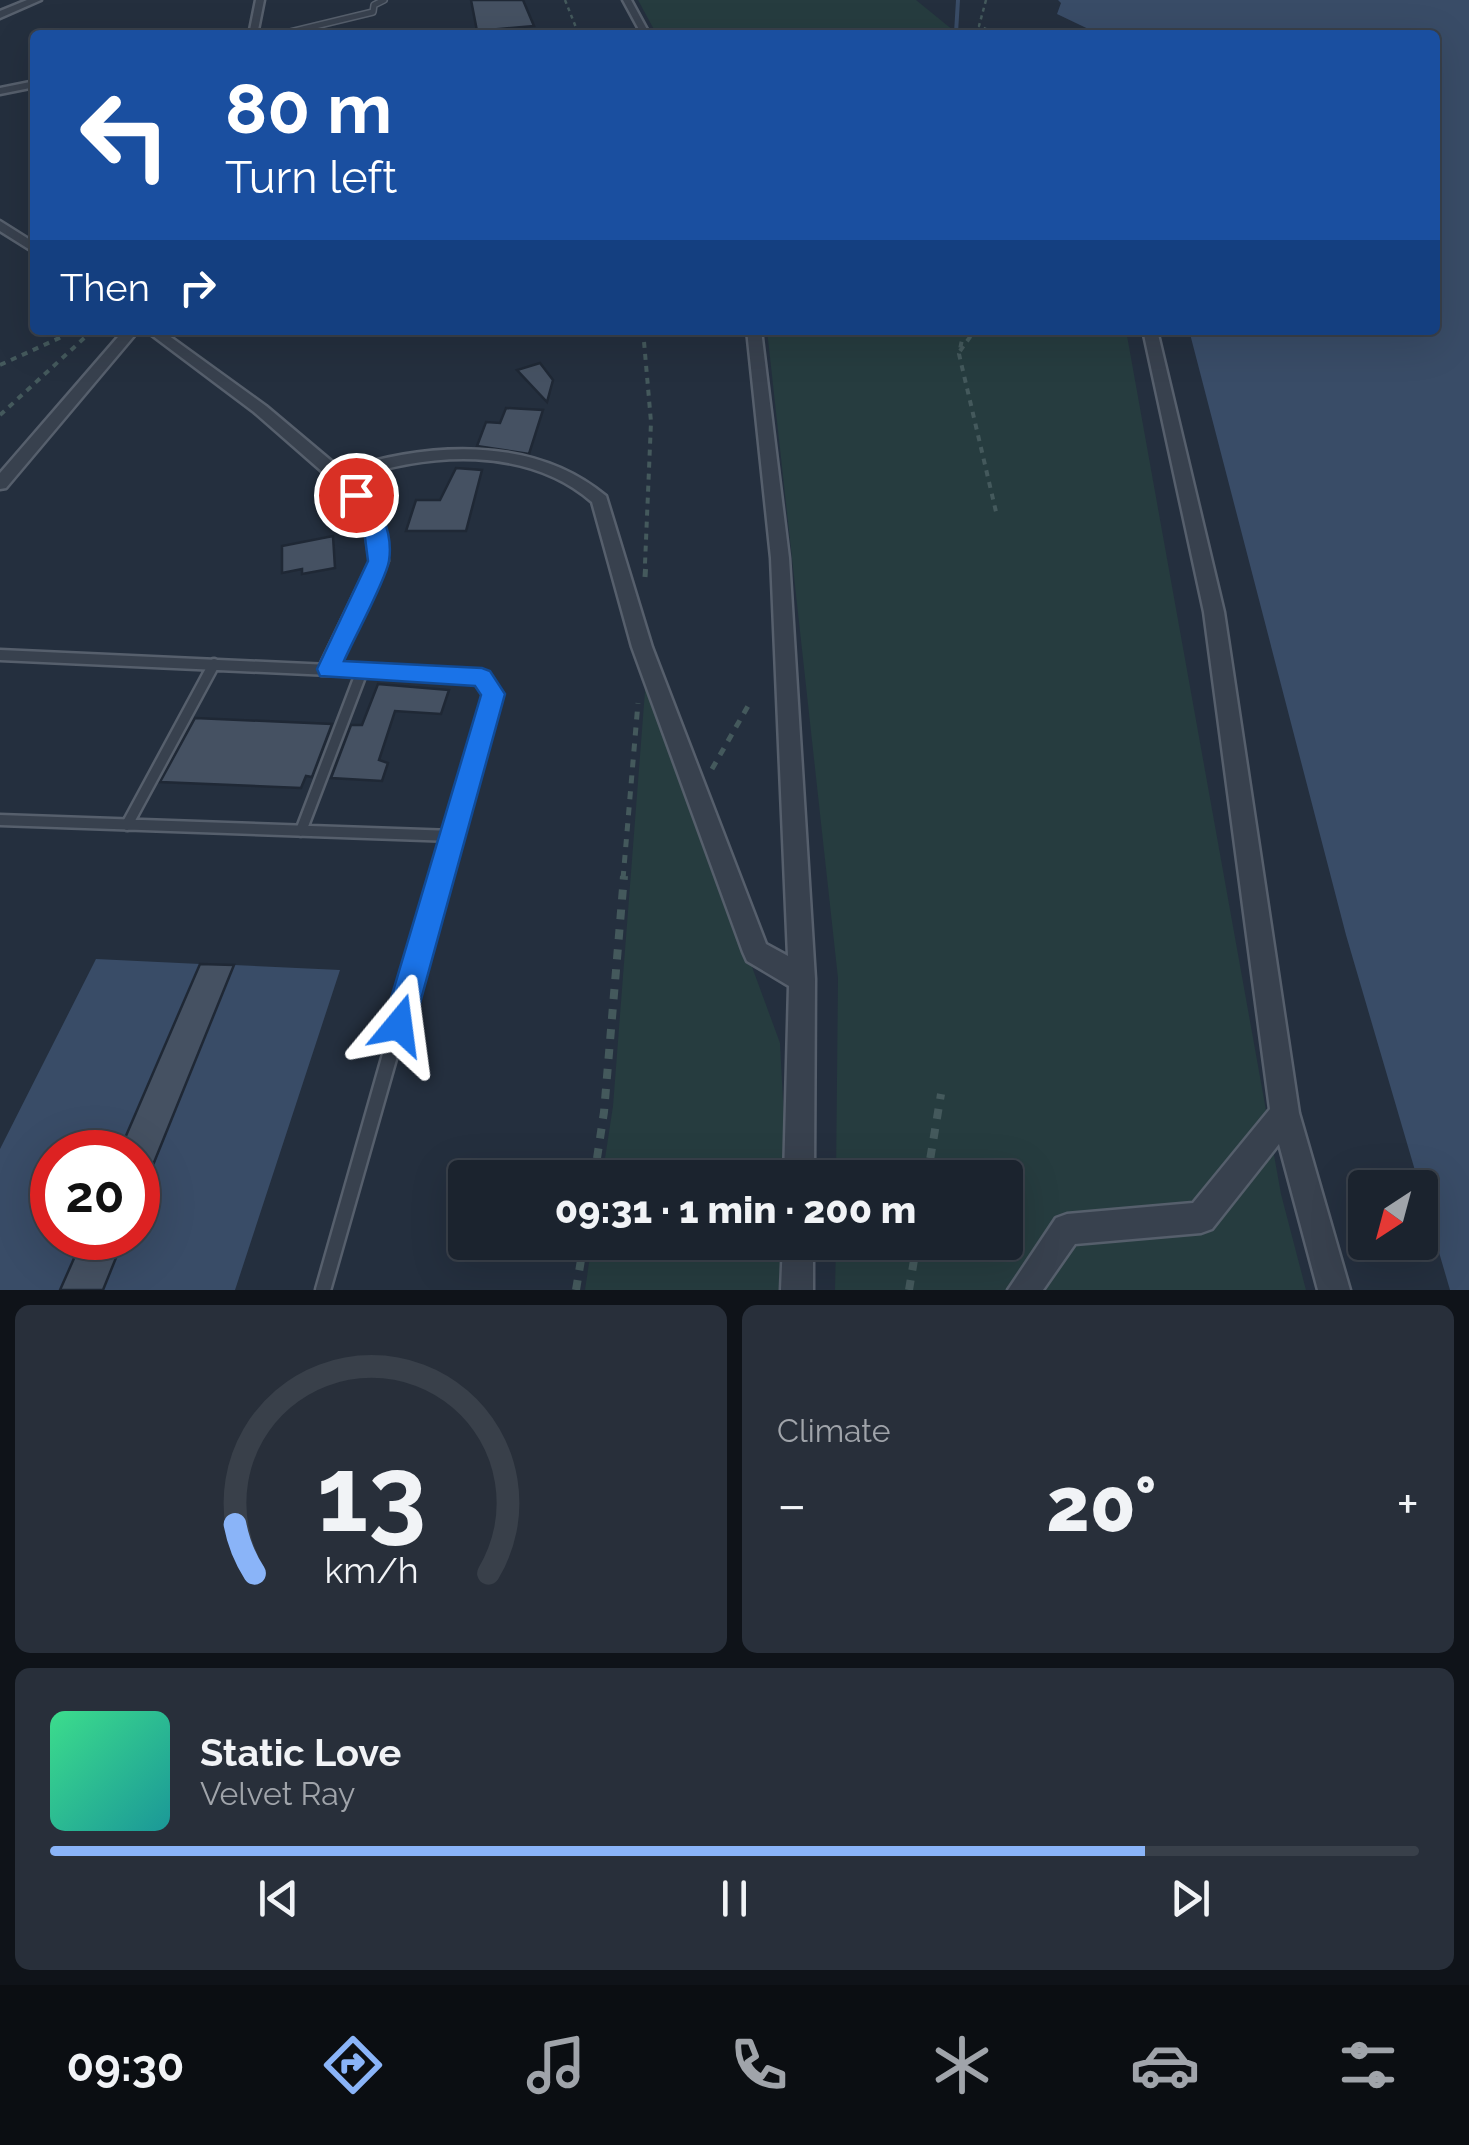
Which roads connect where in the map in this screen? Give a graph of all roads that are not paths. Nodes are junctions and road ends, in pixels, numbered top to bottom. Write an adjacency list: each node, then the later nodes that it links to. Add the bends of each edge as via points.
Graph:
1 (36, 0): 5 (street)
2 (260, 0): 6 (street)
3 (384, 0): 7 (lane, via 372,12)
4 (626, 0): 8 (street)
5 (1, 14)
6 (254, 30)
7 (298, 30)
8 (643, 30)
9 (30, 85): 10 (street)
10 (0, 91)
11 (0, 225): 12 (street)
12 (30, 246)
13 (128, 335): 18 (street)
14 (159, 335): 17 (street, via 260,408)
15 (755, 335): 27 (street, via 780,558)
16 (1151, 335): 28 (street, via 1214,612)
17 (339, 478): 21 (street, via 372,512 378,561); 27 (street, via 436,456 544,463 585,484 600,500 642,647 756,952)
18 (0, 484)
19 (0, 655): 20 (lane)
20 (214, 664): 21 (lane); 24 (lane)
21 (328, 669): 22 (lane)
22 (362, 671): 25 (lane); 26 (lane, via 482,677 493,694)
23 (0, 820): 24 (lane)
24 (128, 824): 25 (lane)
25 (301, 830): 26 (lane)
26 (453, 836): 31 (lane)
27 (802, 978): 29 (street)
28 (1285, 1113): 33 (street, via 1202,1218 1067,1229); 34 (street)
29 (799, 1160)
30 (798, 1260): 32 (street)
31 (323, 1290)
32 (797, 1290)
33 (1024, 1290)
34 (1334, 1290)

